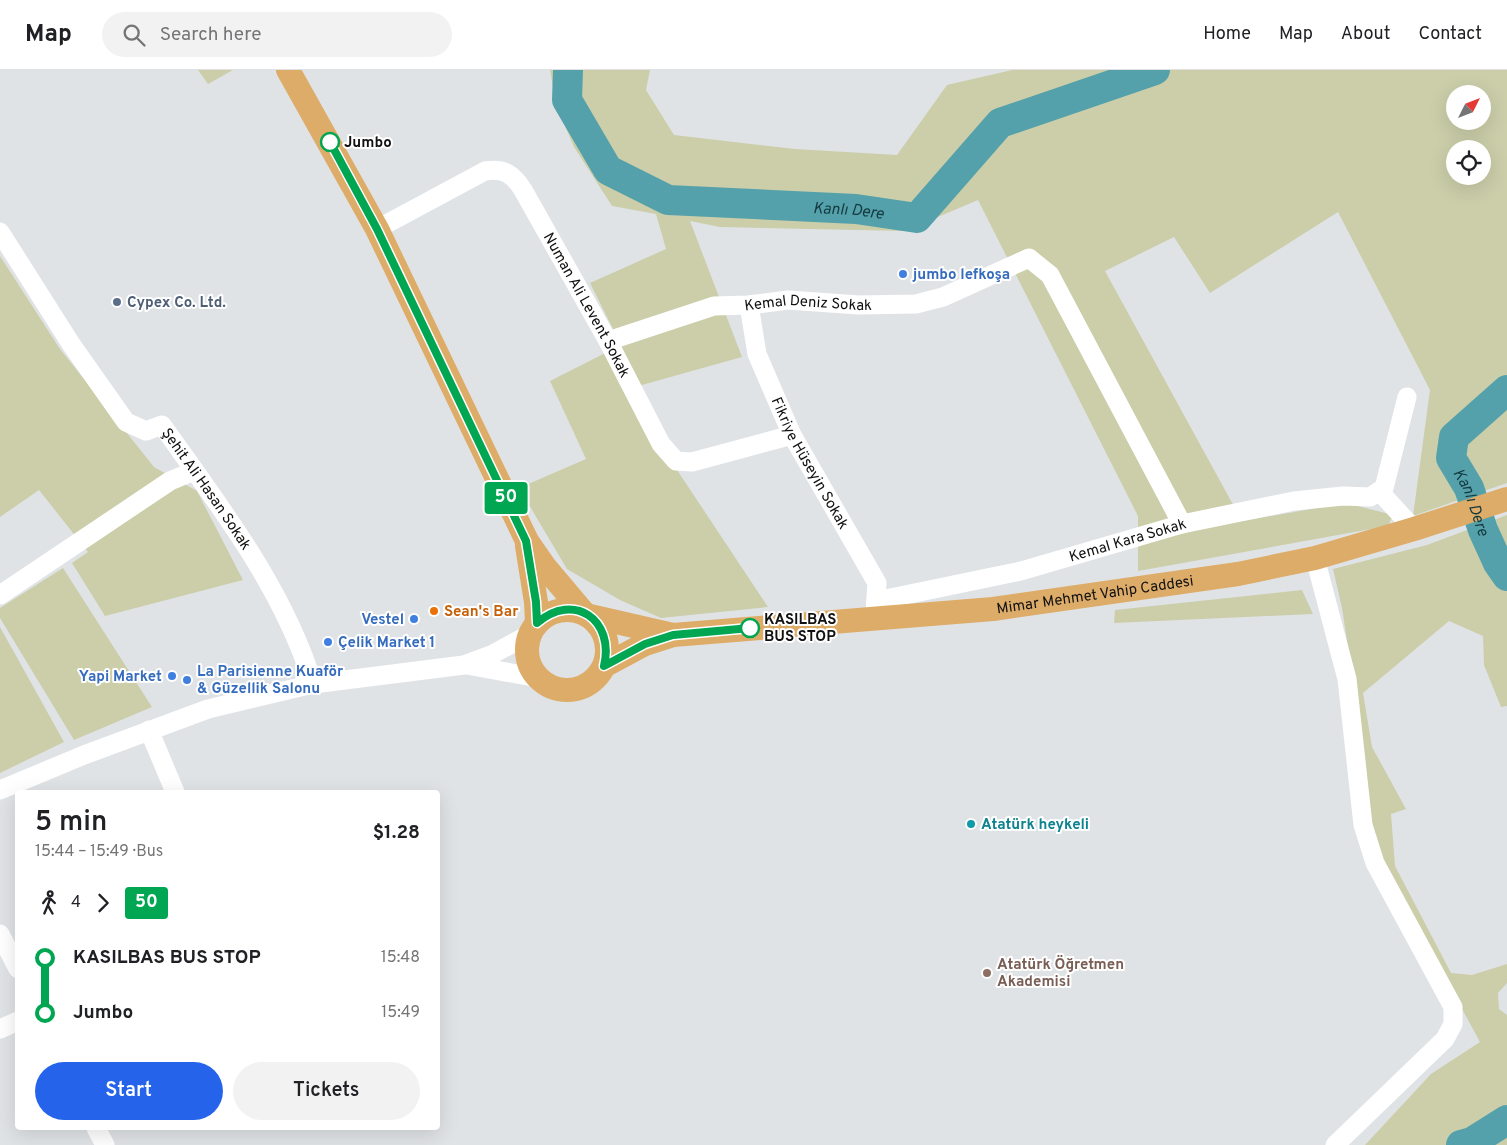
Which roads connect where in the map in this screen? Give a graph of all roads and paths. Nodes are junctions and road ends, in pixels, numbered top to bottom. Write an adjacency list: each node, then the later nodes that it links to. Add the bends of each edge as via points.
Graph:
1 (288, 70): 2 (main road)
2 (377, 229): 5 (street, Numan Ali Levent Sokak, via 485,171 507,172 523,190); 13 (main road)
3 (0, 232): 8 (street, Şehit Ali Hasan Sokak, via 70,344 126,422 146,431 162,425)
4 (749, 305): 5 (street, Kemal Deniz Sokak, via 714,306); 7 (street, Fikriye Hüseyin Sokak, via 757,354); 11 (street, Kemal Deniz Sokak, via 788,300 858,305 916,304 943,297 1029,258 1050,275)
5 (608, 341): 7 (street, Numan Ali Levent Sokak, via 661,444 676,461 692,462)
6 (1407, 397): 9 (street, via 1384,488)
7 (792, 434): 16 (street, Fikriye Hüseyin Sokak, via 876,583)
8 (194, 470): 15 (street, via 170,481); 23 (street, Şehit Ali Hasan Sokak, via 280,601 301,646)
9 (1379, 491): 11 (street, Kemal Kara Sokak, via 1370,497 1294,501); 12 (street)
10 (1507, 498): 12 (main road, Mimar Mehmet Vahip Caddesi)
11 (1182, 524): 16 (street, Kemal Kara Sokak)
12 (1414, 529): 14 (main road, Mimar Mehmet Vahip Caddesi)
13 (526, 541): 17 (main road, via 544,567); 18 (main road, via 536,602)
14 (1314, 558): 16 (main road, Mimar Mehmet Vahip Caddesi, via 1238,574 993,609); 33 (street, via 1346,679 1363,825 1375,863 1453,1007 1453,1024 1445,1039)
15 (0, 595)
16 (875, 610): 19 (main road, Mimar Mehmet Vahip Caddesi)
17 (586, 614): 18 (main road, via 570,609 558,610 546,615); 19 (main road, Mimar Mehmet Vahip Caddesi); 21 (main road, via 600,626 606,638)
18 (534, 628): 20 (street, via 491,655); 22 (main road, via 528,657)
19 (673, 635): 21 (main road, Mimar Mehmet Vahip Caddesi, via 645,644)
20 (464, 665): 22 (street); 23 (street)
21 (604, 666): 22 (main road, via 587,685 574,690 560,689)
22 (539, 678)
23 (312, 684): 24 (street, via 208,709)
24 (149, 730): 25 (street); 26 (street)
25 (0, 790)
26 (174, 790)
27 (0, 934): 28 (street)
28 (15, 963)
29 (15, 1022): 30 (street)
30 (0, 1029)
31 (97, 1130): 32 (street)
32 (105, 1145)
33 (1335, 1145)

